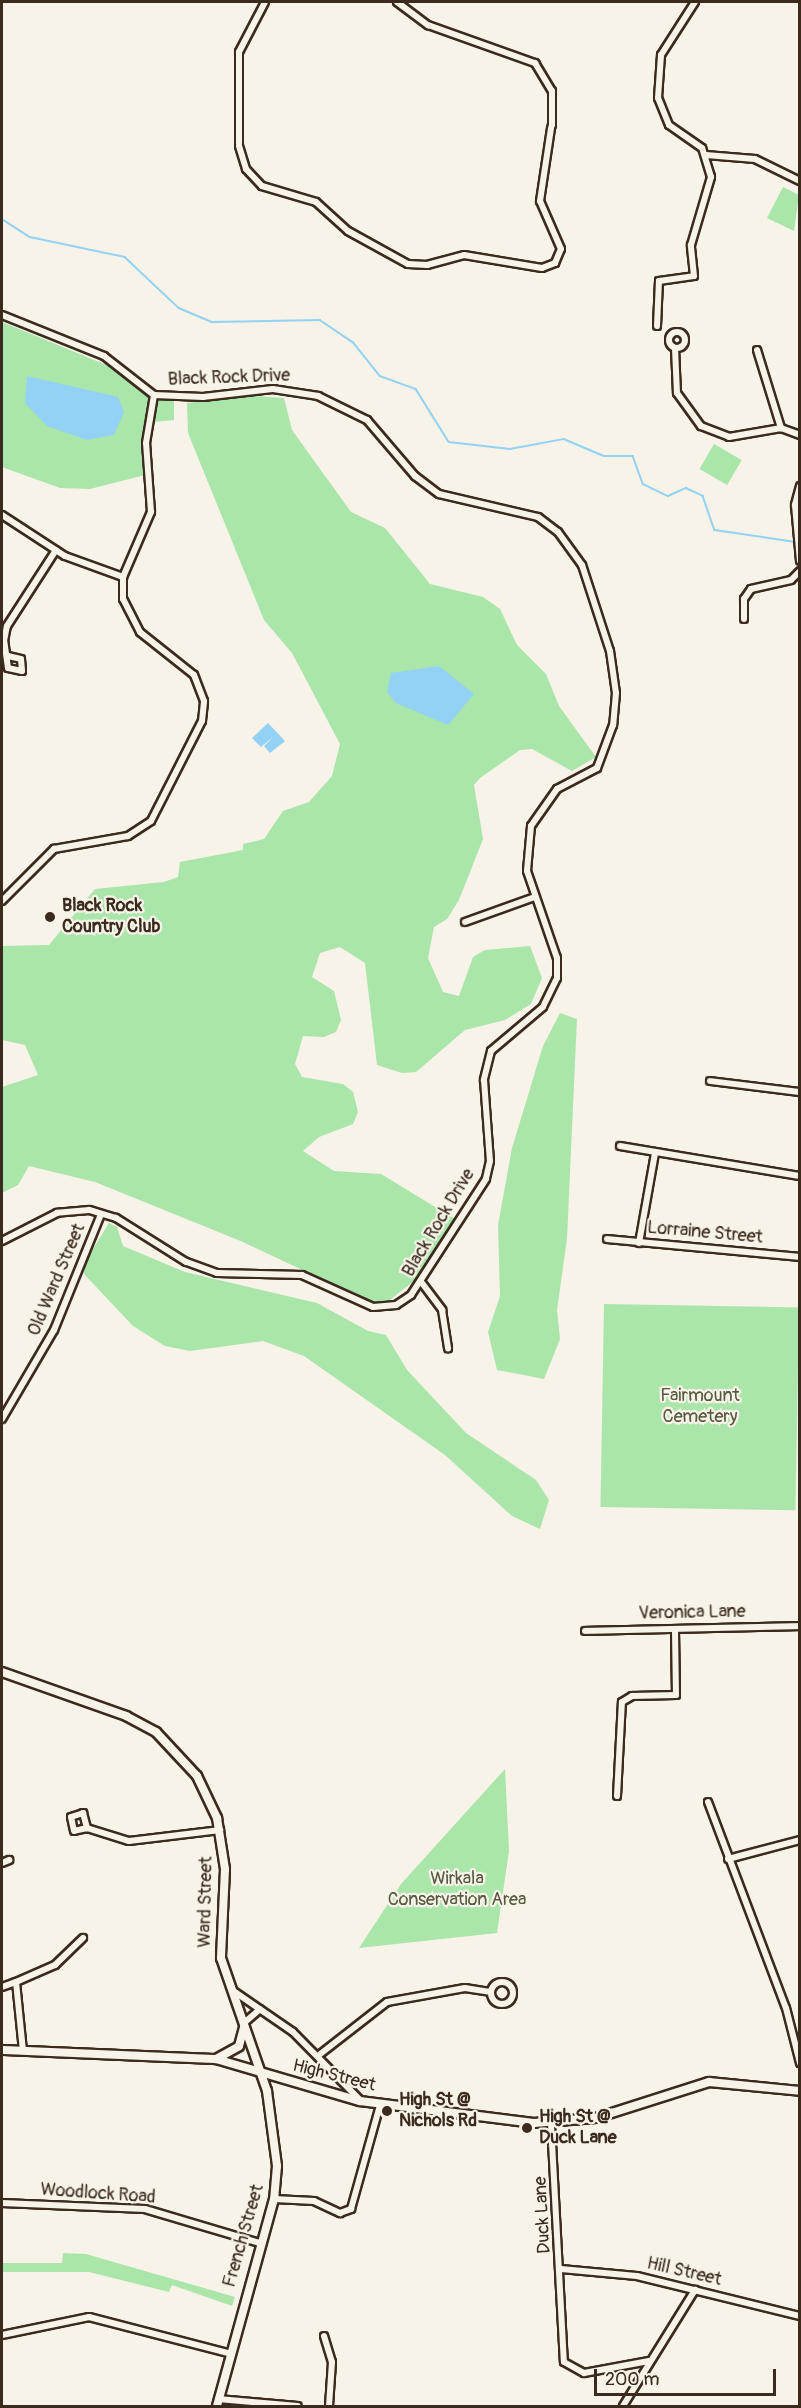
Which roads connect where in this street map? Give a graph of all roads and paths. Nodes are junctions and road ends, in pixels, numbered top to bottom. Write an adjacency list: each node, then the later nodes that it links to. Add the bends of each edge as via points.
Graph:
1 (265, 2): 2 (street, via 239,52 239,145 246,169 262,186 316,202 348,231 408,264 427,266 464,255 542,268 555,263 561,249 540,201 552,127 552,91 535,63 428,26)
2 (397, 2)
3 (695, 2): 4 (street, via 661,55 658,98 669,125)
4 (706, 155): 5 (street, via 755,159); 7 (street, via 711,177 692,242 694,276 659,281)
5 (800, 181)
6 (2, 315): 10 (street, Black Rock Drive, via 104,357)
7 (657, 326)
8 (675, 348): 11 (street, via 677,393 700,426 729,437)
9 (757, 350): 11 (street)
10 (154, 394): 18 (street, via 146,443 151,512); 21 (street, Black Rock Drive, via 203,397 273,389 318,396 366,420 415,476 439,494 522,510 549,524 571,547 610,651 615,706 597,768 557,789 536,815 526,856)
11 (781, 428): 12 (street)
12 (800, 435)
13 (800, 486): 16 (street, via 795,505)
14 (2, 515): 15 (street)
15 (56, 550): 18 (street); 20 (street, via 10,618 5,635)
16 (800, 561)
17 (800, 571): 19 (street, via 791,580 752,588 744,599)
18 (123, 577): 22 (street, via 124,605 133,625 197,680 204,701 202,721 151,821 128,836 60,846)
19 (744, 620)
20 (8, 656)
21 (535, 897): 23 (street); 34 (street, Black Rock Drive, via 557,958 555,986 543,1007 491,1050 484,1080 490,1161 486,1179)
22 (2, 902)
23 (465, 922)
24 (710, 1081): 25 (street)
25 (799, 1090)
26 (620, 1146): 27 (street)
27 (655, 1153): 28 (street); 32 (street)
28 (800, 1176)
29 (101, 1214): 31 (street, Black Rock Drive, via 57,1213); 34 (street, Black Rock Drive, via 217,1273 302,1275 373,1307 396,1305); 36 (street, Old Ward Street, via 54,1330)
30 (607, 1239): 32 (street, Lorraine Street)
31 (2, 1241)
32 (639, 1243): 33 (street, Lorraine Street)
33 (800, 1257)
34 (422, 1283): 35 (street, via 442,1310)
35 (448, 1349)
36 (2, 1419)
37 (800, 1626): 38 (street, Veronica Lane)
38 (675, 1629): 39 (street, Veronica Lane); 41 (street, via 676,1695 632,1696 622,1702)
39 (585, 1631)
40 (2, 1672): 44 (street, Ward Street, via 126,1716 156,1732 197,1776)
41 (617, 1796)
42 (708, 1802): 46 (street)
43 (87, 1828): 44 (street, via 129,1841)
44 (220, 1830): 50 (street, Ward Street, via 225,1869 220,1946)
45 (800, 1840): 46 (street)
46 (729, 1859): 58 (street, via 786,2008)
47 (82, 1938): 48 (street, via 55,1965)
48 (16, 1982): 49 (street); 55 (street)
49 (2, 1987)
50 (230, 1988): 52 (street); 53 (street, Ward Street)
51 (490, 1992): 56 (street, via 465,1988 387,2002)
52 (260, 2009): 53 (street); 56 (street)
53 (244, 2024): 57 (street, via 241,2043); 59 (street, Ward Street)
54 (2, 2050): 55 (street, High Street)
55 (23, 2051): 57 (street, High Street)
56 (319, 2055): 61 (street)
57 (216, 2059): 59 (street, High Street)
58 (800, 2062)
59 (261, 2073): 61 (street, High Street); 64 (street, French Street, via 277,2154)
60 (800, 2091): 63 (street, High Street, via 709,2082 596,2118)
61 (360, 2101): 62 (street, High Street)
62 (380, 2104): 63 (street, High Street); 64 (street, via 351,2209 340,2213 314,2201)
63 (551, 2124): 67 (street, Duck Lane)
64 (274, 2199): 66 (street, French Street)
65 (2, 2203): 66 (street, Woodlock Road, via 145,2209)
66 (260, 2243): 72 (street, French Street)
67 (561, 2269): 68 (street, Hill Street, via 618,2273); 73 (street, Duck Lane, via 566,2366 584,2373)
68 (695, 2290): 69 (street, Hill Street); 73 (street)
69 (800, 2316)
70 (2, 2335): 72 (street, via 89,2317)
71 (324, 2336): 76 (street, via 332,2362)
72 (228, 2353): 74 (street, French Street)
73 (648, 2361): 77 (street)
74 (217, 2402): 75 (street)
75 (298, 2406)
76 (329, 2406)
77 (623, 2406)

